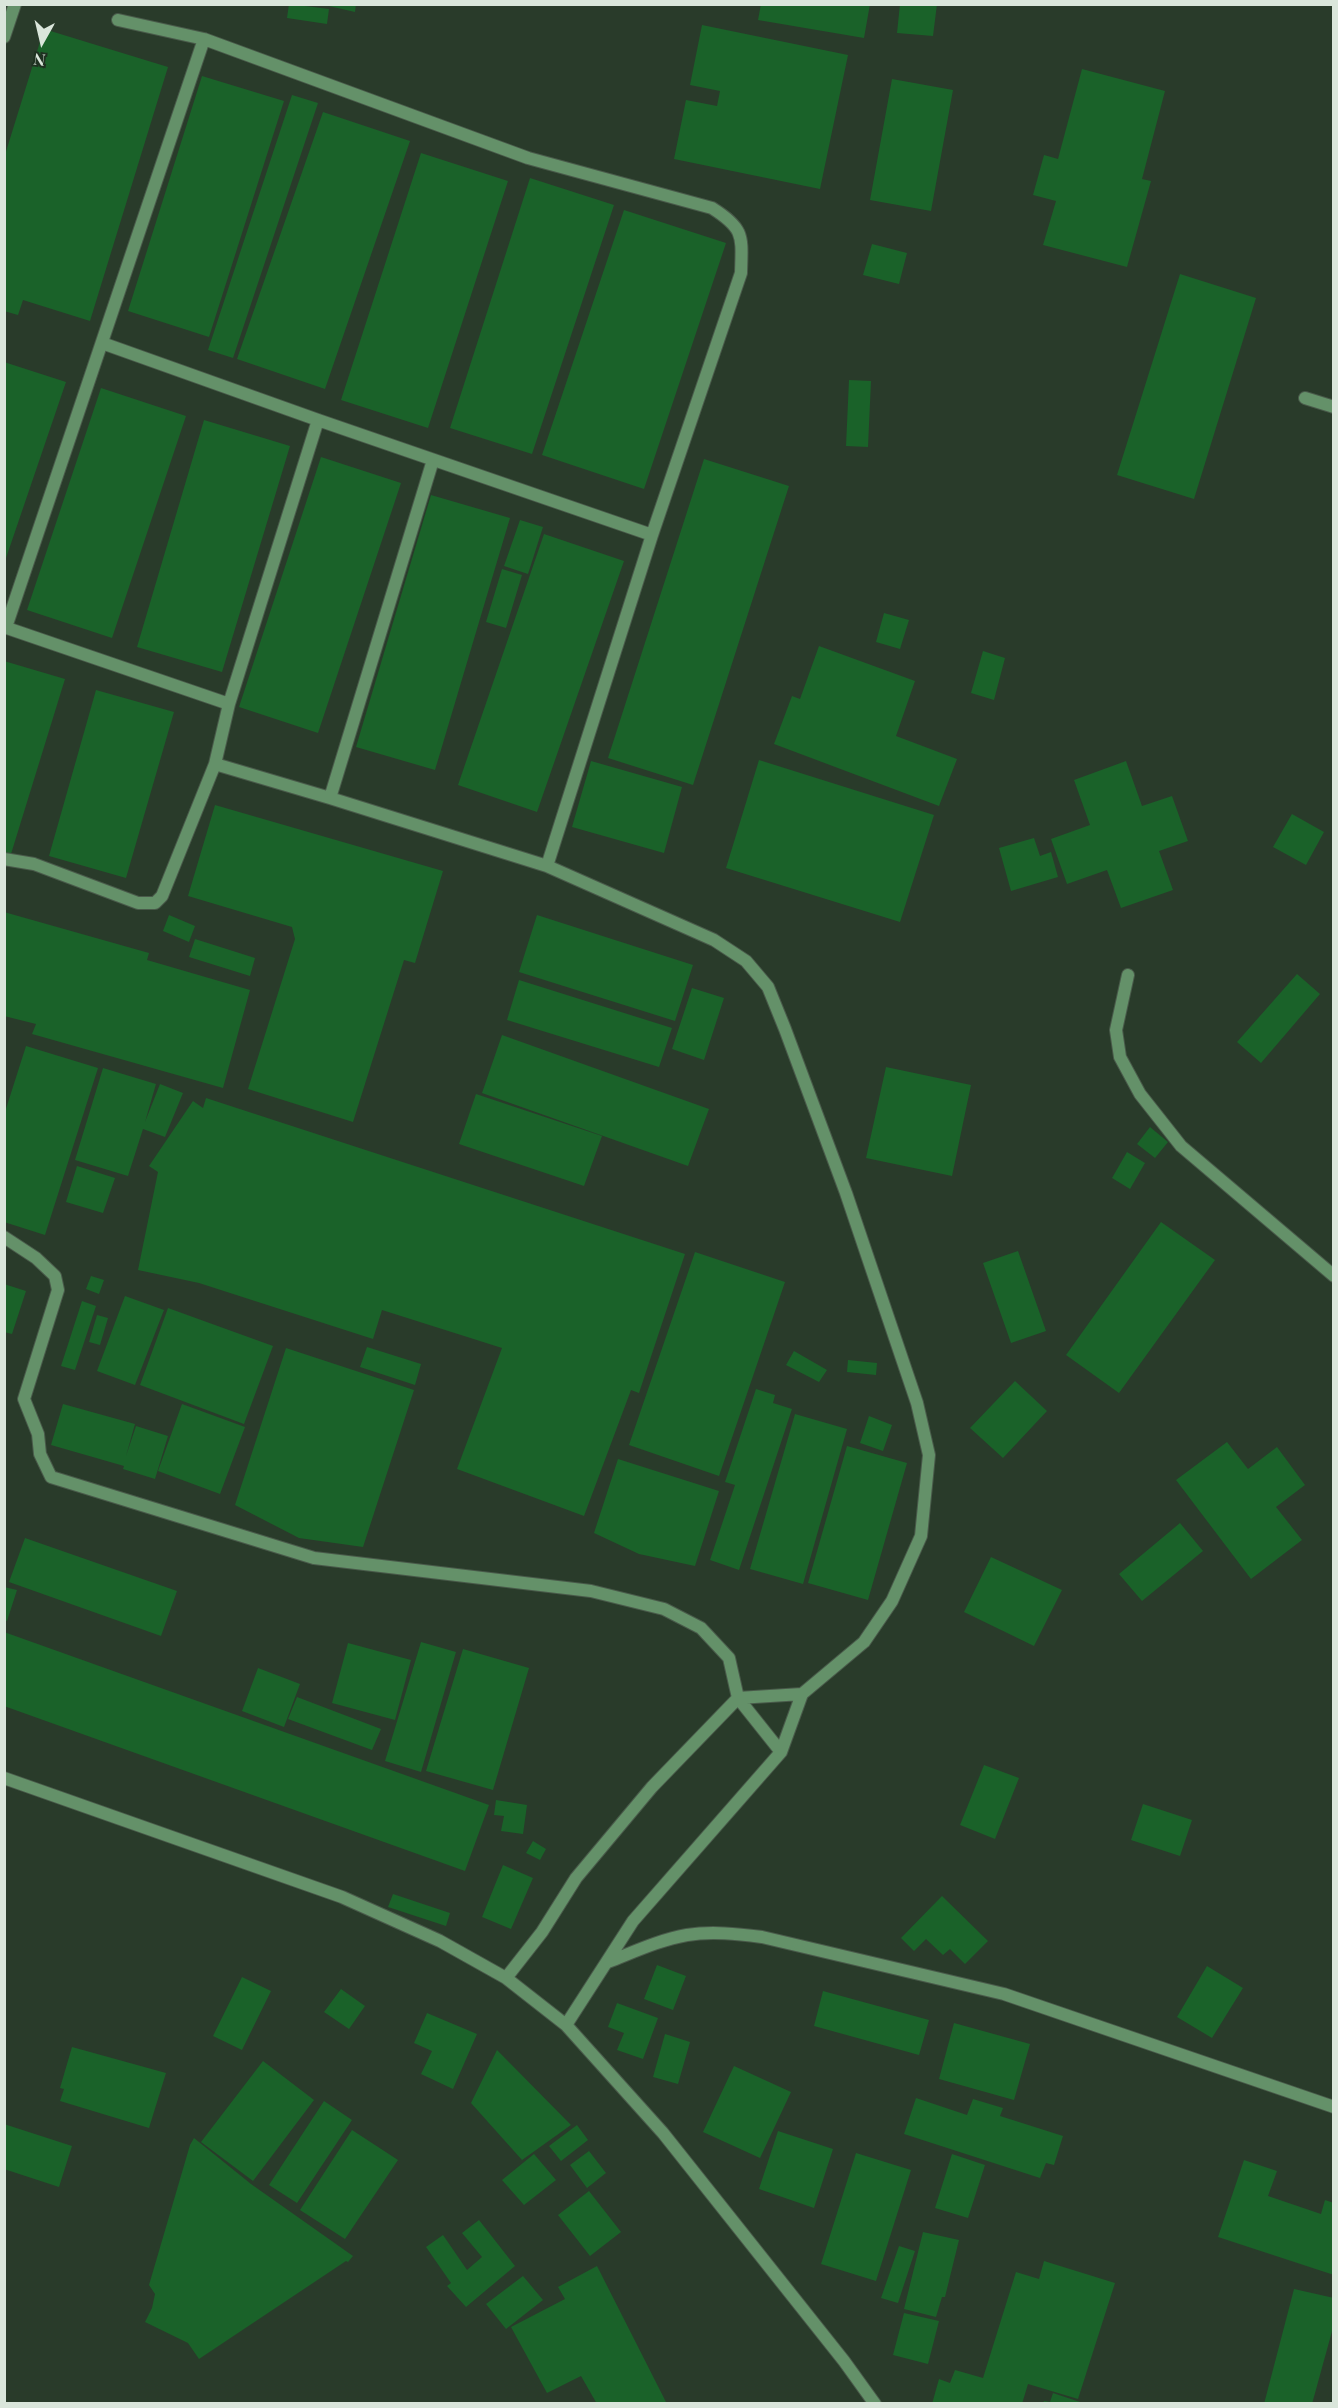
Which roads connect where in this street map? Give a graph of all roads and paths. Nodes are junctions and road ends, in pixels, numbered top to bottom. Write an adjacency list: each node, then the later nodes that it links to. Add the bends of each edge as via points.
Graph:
1 (15, 4): 3 (street)
2 (118, 20): 4 (street)
3 (4, 37)
4 (204, 39): 5 (street); 10 (street, via 528,158 712,208 731,220 742,238 741,273)
5 (102, 343): 8 (street); 11 (street)
6 (1305, 398): 7 (street)
7 (1334, 407)
8 (318, 420): 9 (street); 12 (street)
9 (433, 460): 10 (street); 14 (street)
10 (652, 535): 16 (street)
11 (5, 627): 12 (street)
12 (229, 704): 13 (street)
13 (215, 764): 14 (street); 15 (street, via 162,896 155,903 138,903 34,864)
14 (330, 798): 16 (street)
15 (4, 859)
16 (547, 866): 20 (street, via 714,940 746,961 768,987 846,1193 917,1403 929,1455 921,1536 892,1601 864,1642)
17 (1128, 975): 19 (street, via 1116,1030 1120,1057 1140,1094 1181,1146)
18 (4, 1237): 21 (street, via 55,1276 58,1290 24,1399 51,1477 314,1558 591,1591 664,1608 701,1628 729,1658)
19 (1334, 1276)
20 (802, 1695): 21 (street); 22 (street)
21 (738, 1698): 22 (street); 25 (street, via 652,1787 576,1878 542,1932)
22 (781, 1752): 24 (street, via 633,1921)
23 (4, 1778): 25 (street, via 342,1897 440,1941)
24 (608, 1962): 26 (street); 27 (street, via 688,1935 762,1937 1004,1994)
25 (506, 1978): 26 (street)
26 (566, 2025): 28 (street, via 663,2133)
27 (1334, 2107)
28 (875, 2403)

